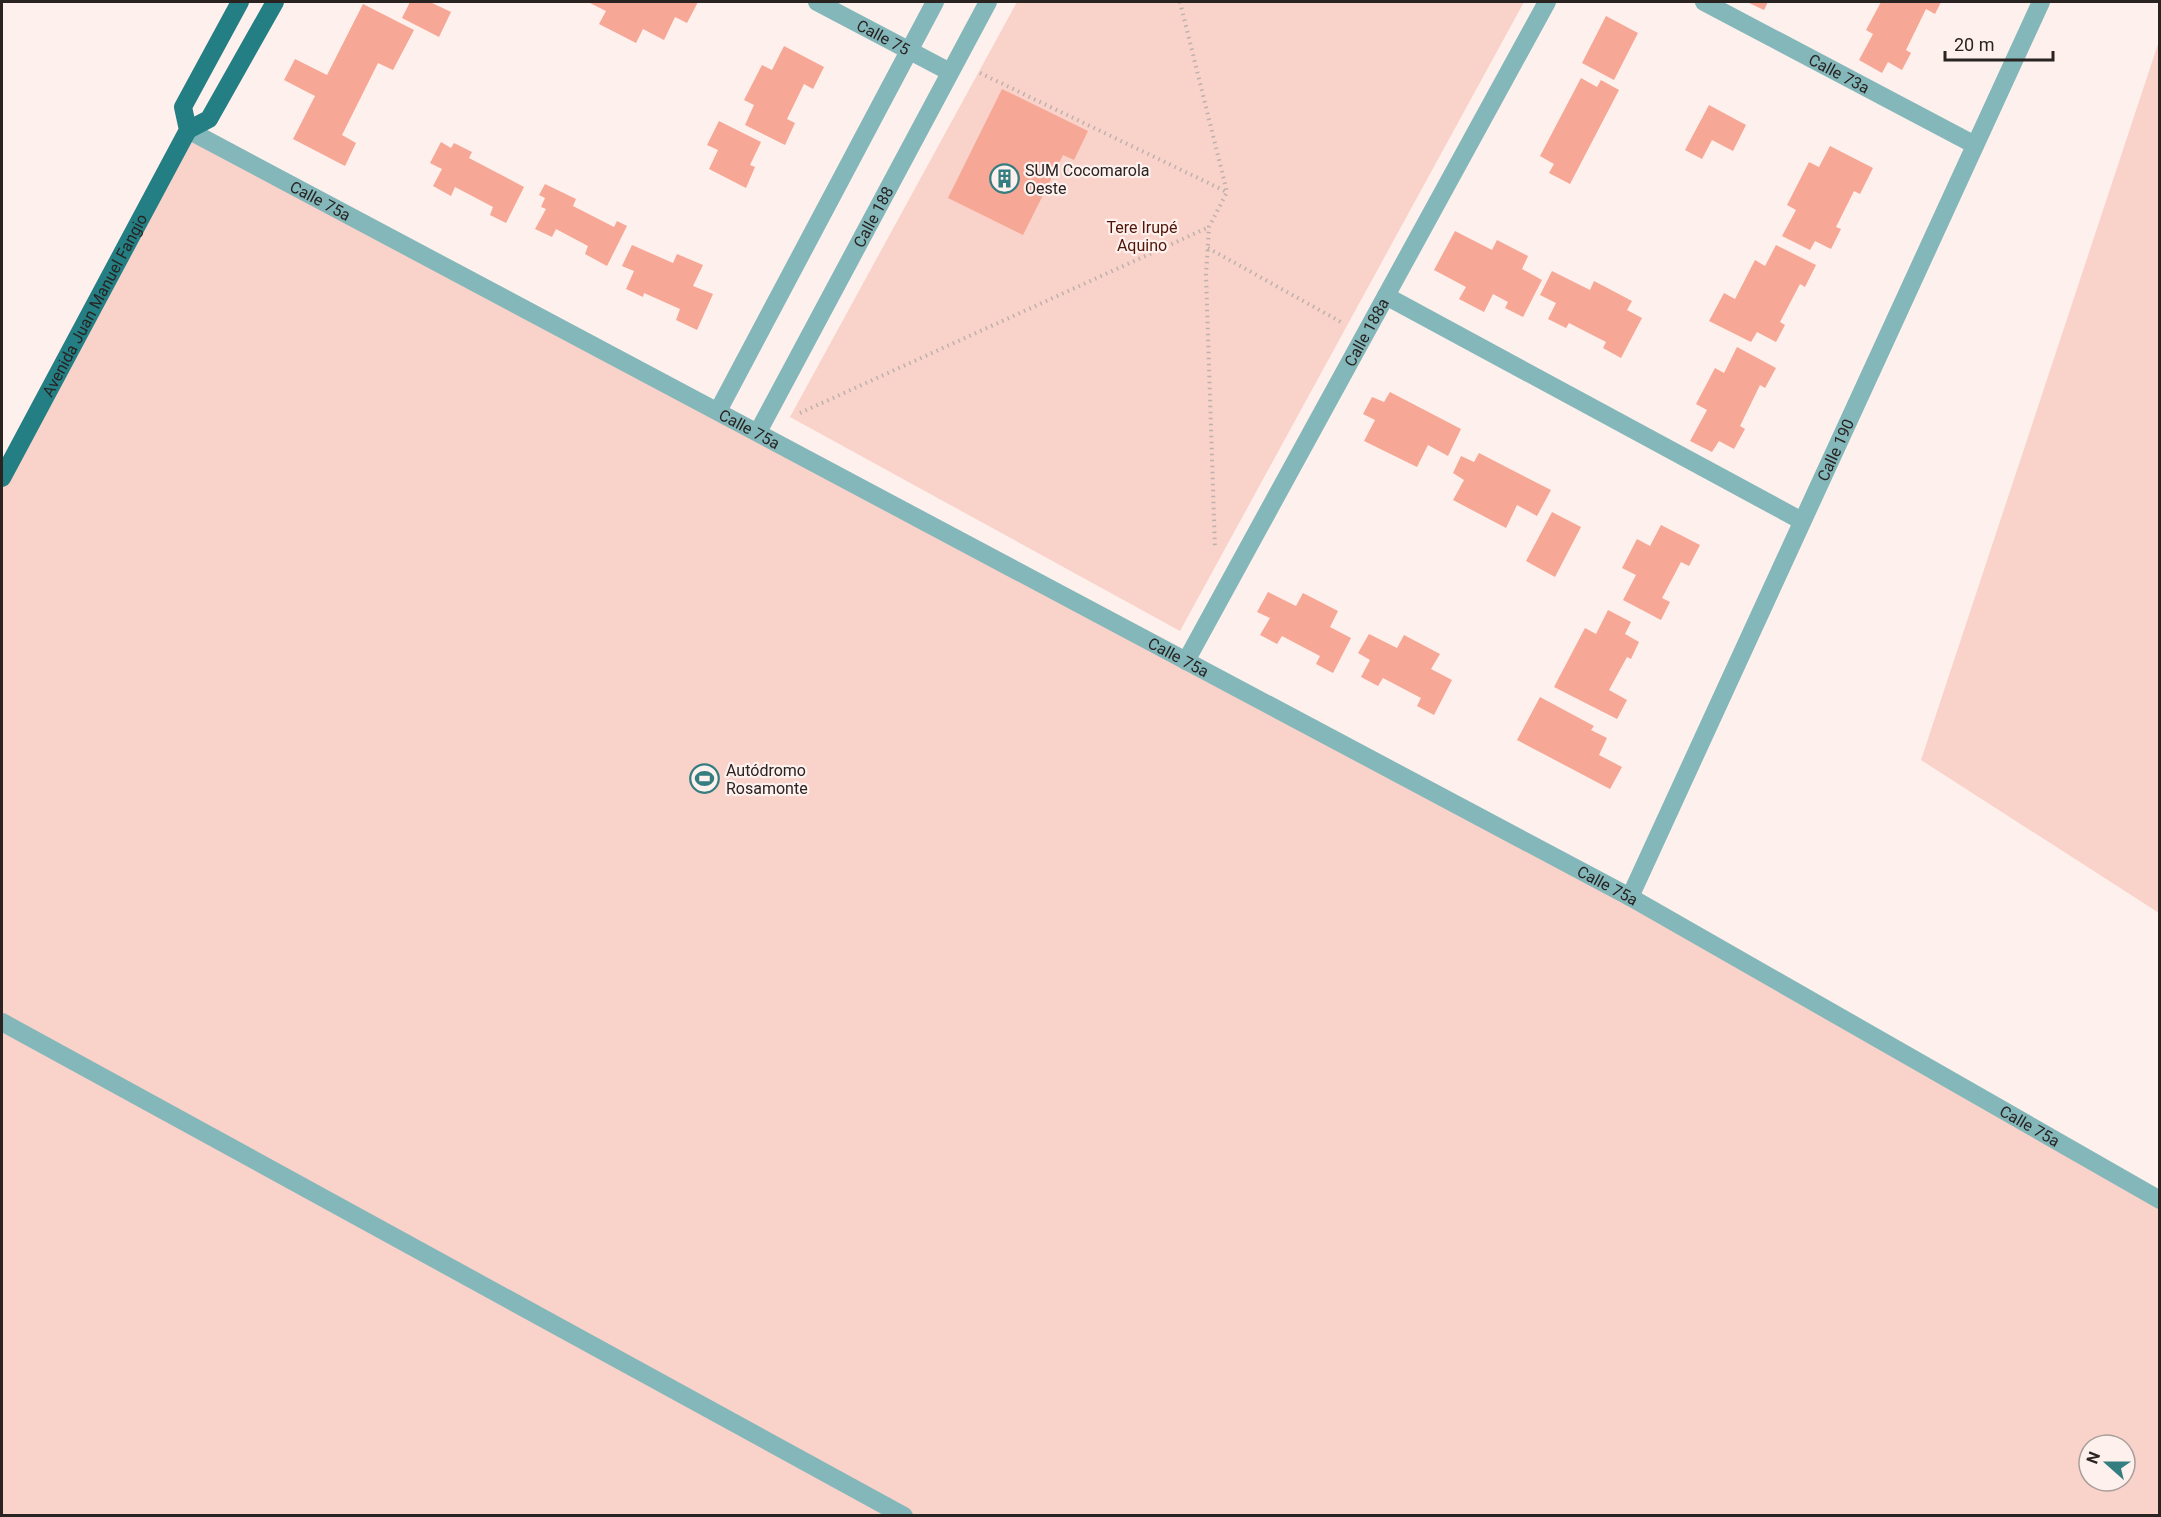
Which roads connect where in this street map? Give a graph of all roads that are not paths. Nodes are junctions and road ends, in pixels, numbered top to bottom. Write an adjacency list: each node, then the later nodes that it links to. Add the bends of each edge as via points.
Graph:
1 (240, 2): 11 (main road, via 183,107)
2 (275, 2): 11 (main road, Avenida Juan Manuel Fangio, via 209,119)
3 (817, 2): 9 (street, Calle 75)
4 (935, 2): 9 (street)
5 (988, 2): 10 (street, Calle 188)
6 (1547, 2): 13 (street, Calle 188a)
7 (1704, 2): 12 (street, Calle 73a)
8 (2042, 2): 12 (street, Calle 190)
9 (908, 51): 10 (street, Calle 75); 14 (street)
10 (950, 72): 15 (street, Calle 188)
11 (188, 130): 14 (street, Calle 75a); 16 (main road, Avenida Juan Manuel Fangio)
12 (1975, 145): 17 (street, Calle 190)
13 (1386, 296): 17 (street); 18 (street, Calle 188a)
14 (718, 411): 15 (street, Calle 75a)
15 (758, 432): 18 (street, Calle 75a)
16 (2, 478)
17 (1802, 521): 19 (street, Calle 190)
18 (1186, 662): 19 (street, Calle 75a)
19 (1630, 897): 21 (street, Calle 75a)
20 (2, 1022): 22 (street)
21 (2160, 1200)
22 (904, 1515)

